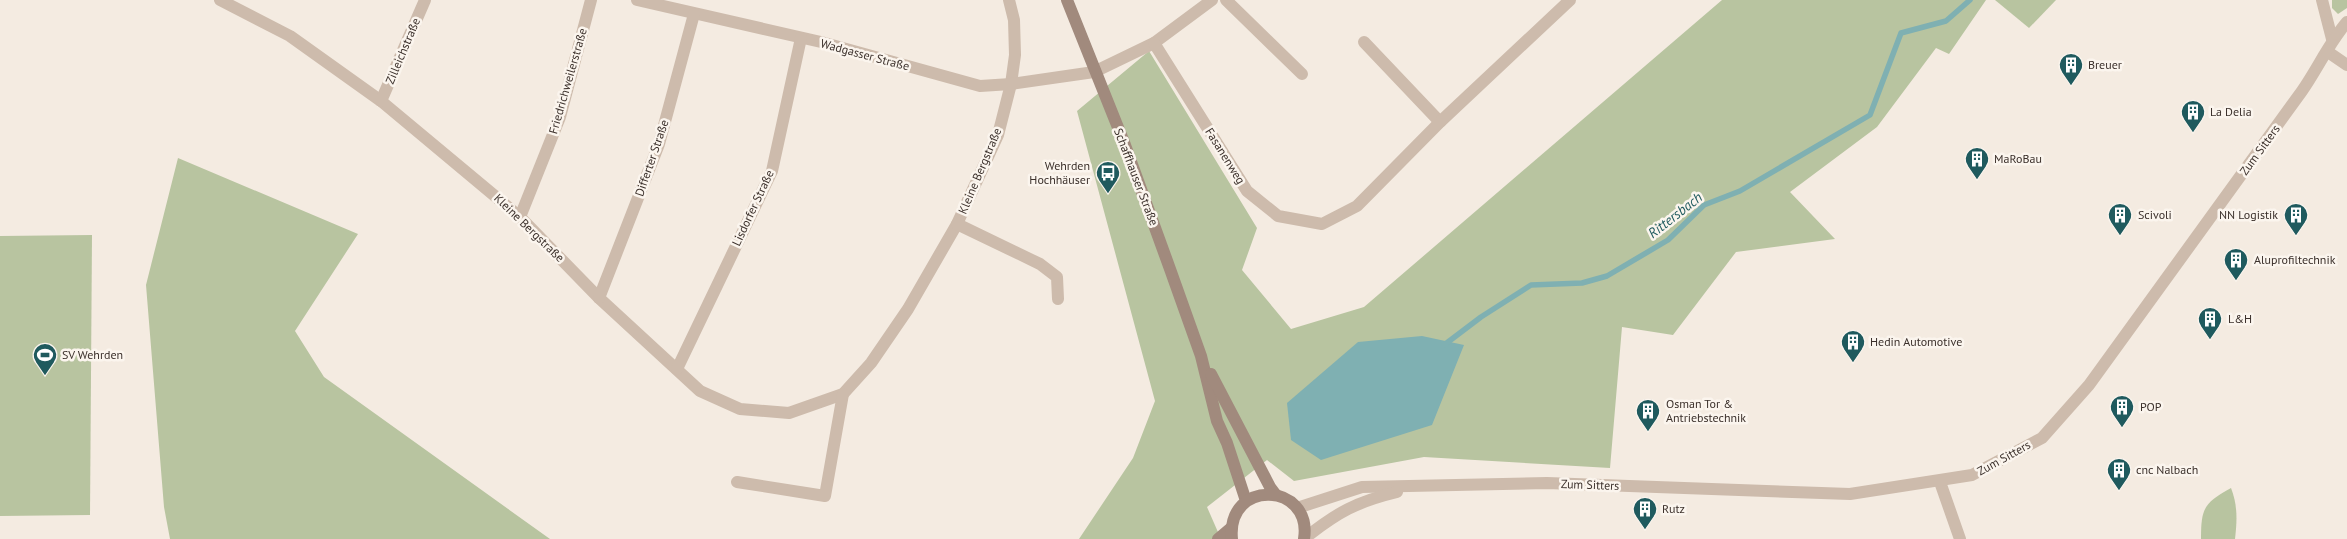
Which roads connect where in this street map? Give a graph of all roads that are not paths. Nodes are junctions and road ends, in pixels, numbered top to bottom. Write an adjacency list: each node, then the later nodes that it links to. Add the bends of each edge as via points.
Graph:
1 (220, 0): 22 (street, Kleine Bergstraße, via 290,36)
2 (425, 0): 22 (street, Zilleichstraße)
3 (592, 0): 24 (street, Friedrichweilerstraße, via 560,117)
4 (638, 0): 11 (street, Wadgasser Straße)
5 (1009, 0): 21 (street, Kleine Bergstraße, via 1014,20 1015,55)
6 (1068, 0): 19 (street, Schaffhauser Straße)
7 (1212, 0): 15 (street, Wadgasser Straße)
8 (1226, 0): 20 (street)
9 (2322, 0): 14 (street)
10 (1567, 1): 23 (street, Fasanenweg)
11 (694, 14): 13 (street, Wadgasser Straße); 26 (street, Differter Straße, via 659,144)
12 (2347, 22): 14 (street, Zum Sitters)
13 (801, 38): 21 (street, Wadgasser Straße, via 980,86); 29 (street, Lisdorfer Straße, via 772,170)
14 (2332, 39): 17 (street, Zum Sitters)
15 (1154, 42): 19 (street, Wadgasser Straße); 23 (street, Fasanenweg, via 1248,191 1278,216 1322,224 1357,206)
16 (1364, 42): 23 (street)
17 (2328, 52): 18 (street); 32 (street, Zum Sitters, via 2098,374 2042,438 1972,476)
18 (2347, 66)
19 (1094, 72): 21 (street, Wadgasser Straße); 28 (street, Schaffhauser Straße, via 1125,145)
20 (1302, 74)
21 (1011, 84): 25 (street, Kleine Bergstraße, via 998,135)
22 (381, 101): 24 (street, Kleine Bergstraße)
23 (1440, 122)
24 (520, 217): 26 (street, Kleine Bergstraße)
25 (957, 224): 27 (street, Kleine Bergstraße, via 1040,264 1057,277); 30 (street, Kleine Bergstraße, via 902,318 871,364)
26 (599, 298): 29 (street, Kleine Bergstraße)
27 (1058, 299)
28 (1201, 356): 34 (street, Schaffhauser Straße); 35 (street, Schaffhauser Straße, via 1217,421)
29 (677, 369): 30 (street, Kleine Bergstraße, via 700,391 740,409 790,413)
30 (843, 394): 31 (street, via 824,496)
31 (737, 482)
32 (1940, 482): 33 (street, Zum Sitters, via 1850,494 1547,483); 40 (street)
33 (1419, 486): 36 (street, Zum Sitters, via 1362,487); 38 (street, Zum Sitters, via 1365,500 1333,516)
34 (1276, 495): 35 (street, via 1266,494); 36 (street)
35 (1246, 501): 37 (street, via 1236,513)
36 (1297, 508): 38 (street, via 1303,517)
37 (1232, 534): 39 (street)
38 (1304, 538)
39 (1218, 539)
40 (1960, 539)

